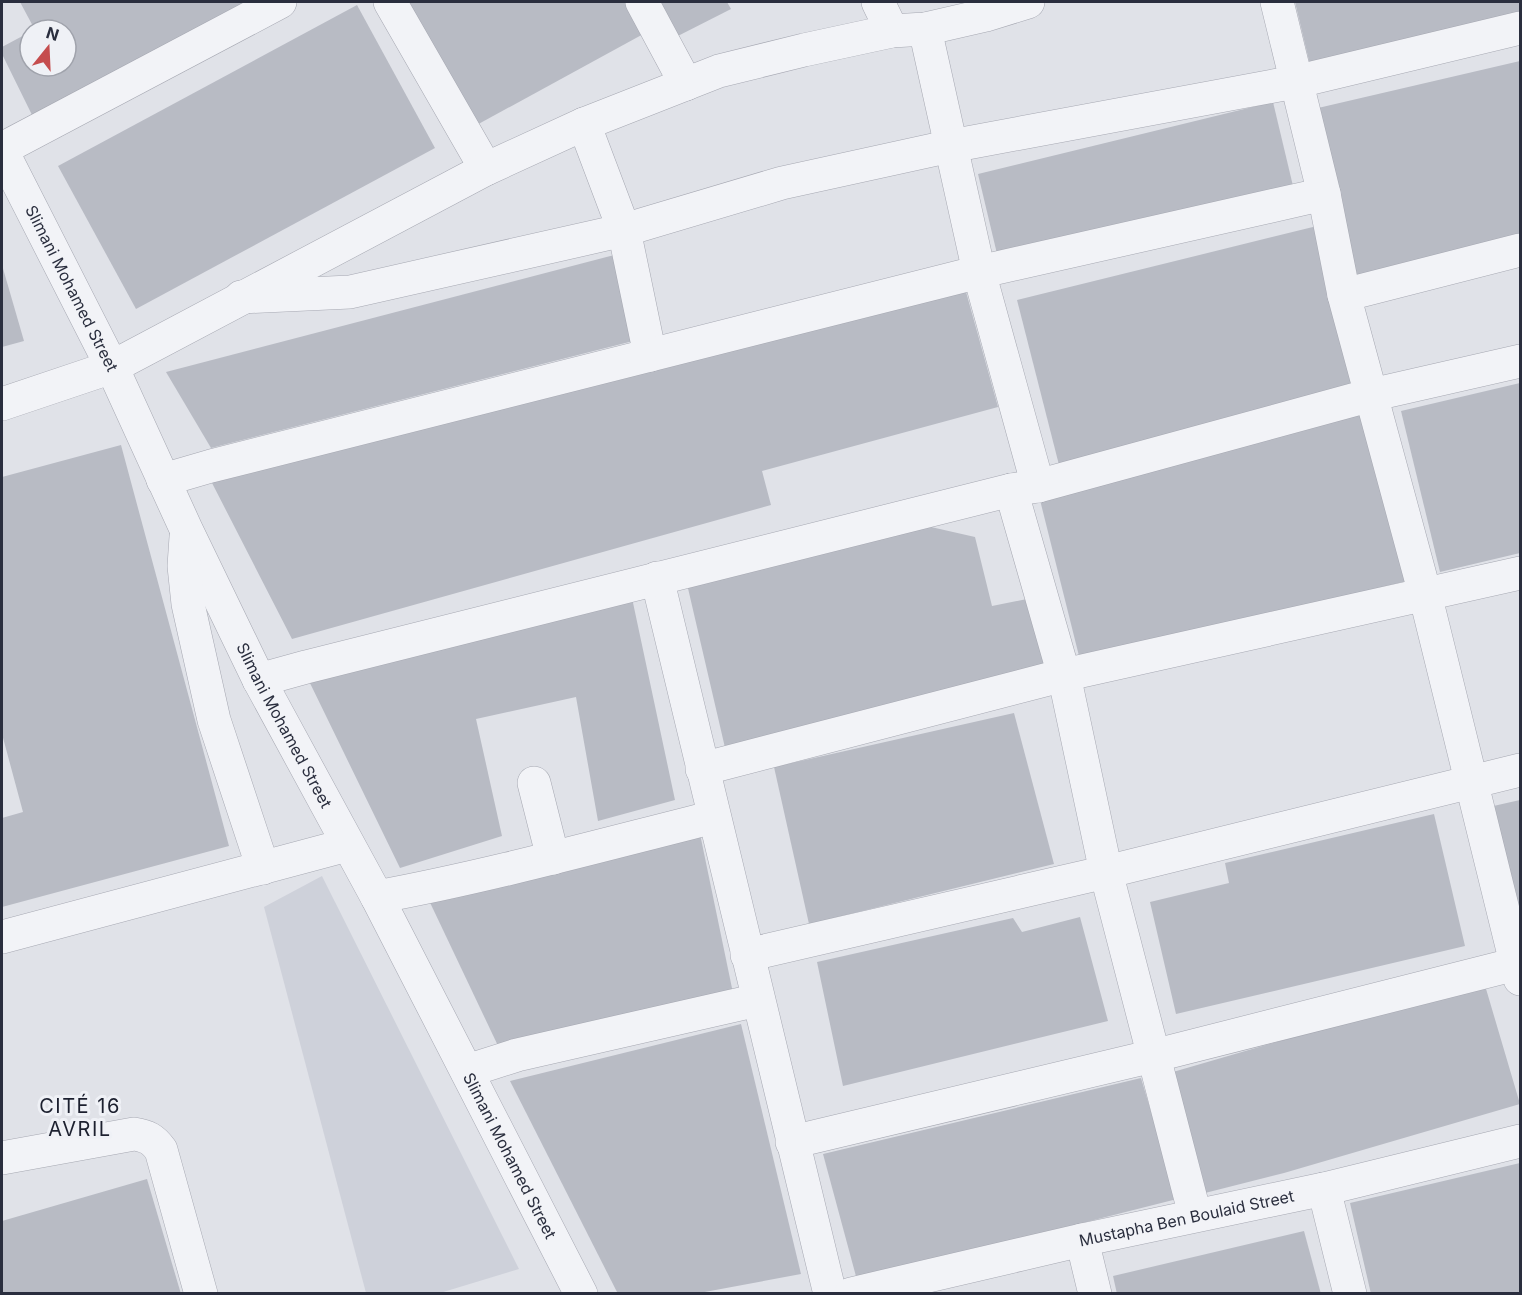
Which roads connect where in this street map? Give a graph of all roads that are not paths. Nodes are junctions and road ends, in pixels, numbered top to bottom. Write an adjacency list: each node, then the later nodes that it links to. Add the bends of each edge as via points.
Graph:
1 (280, 2): 14 (street)
2 (390, 2): 15 (street)
3 (642, 2): 11 (street)
4 (878, 2): 9 (street)
5 (1028, 2): 8 (street)
6 (1277, 2): 10 (street)
7 (1521, 28): 10 (street)
8 (925, 29): 9 (street); 13 (street)
9 (892, 31): 11 (street, via 719,71)
10 (1295, 82): 13 (street); 16 (street)
11 (687, 84): 12 (street)
12 (584, 124): 15 (street); 17 (street)
13 (951, 146): 17 (street, via 782,183); 19 (street)
14 (3, 157): 24 (street, Slimani Mohamed Street)
15 (486, 169): 21 (street)
16 (1324, 194): 19 (street); 20 (street)
17 (624, 230): 21 (street, via 350,292); 22 (street)
18 (1521, 250): 20 (street)
19 (979, 272): 22 (street); 28 (street)
20 (1344, 295): 25 (street)
21 (241, 297): 24 (street)
22 (650, 355): 27 (street)
23 (1521, 361): 25 (street)
24 (112, 367): 26 (street); 27 (street, Slimani Mohamed Street)
25 (1371, 395): 28 (street); 32 (street)
26 (2, 404)
27 (163, 480): 29 (street, Slimani Mohamed Street)
28 (1024, 488): 31 (street); 33 (street)
29 (186, 529): 34 (street, Slimani Mohamed Street); 42 (street, via 188,604 214,720)
30 (1521, 573): 32 (street)
31 (657, 578): 34 (street); 35 (street)
32 (1425, 594): 33 (street); 37 (street)
33 (1064, 675): 35 (street); 43 (street)
34 (259, 680): 40 (street, Slimani Mohamed Street)
35 (702, 769): 39 (street)
36 (1521, 770): 37 (street)
37 (1471, 781): 43 (street); 47 (street)
38 (534, 783): 41 (street)
39 (714, 817): 41 (street); 46 (street)
40 (347, 845): 42 (street); 44 (street, Slimani Mohamed Street)
41 (553, 858): 44 (street)
42 (263, 868): 45 (street)
43 (1107, 872): 46 (street); 49 (street)
44 (377, 897): 50 (street, Slimani Mohamed Street)
45 (2, 937)
46 (747, 955): 48 (street)
47 (1519, 969): 49 (street)
48 (758, 1000): 50 (street, via 517,1054); 52 (street)
49 (1154, 1056): 52 (street); 55 (street)
50 (467, 1071): 58 (street, Slimani Mohamed Street)
51 (1521, 1141): 54 (street, Mustapha Ben Boulaid Street)
52 (792, 1142): 59 (street)
53 (2, 1158): 57 (street, via 134,1134 154,1140 161,1150)
54 (1324, 1189): 55 (street, Mustapha Ben Boulaid Street); 62 (street)
55 (1195, 1215): 56 (street, Mustapha Ben Boulaid Street)
56 (1082, 1240): 60 (street, Mustapha Ben Boulaid Street); 61 (street)
57 (201, 1293)
58 (581, 1293)
59 (830, 1293)
60 (851, 1293)
61 (1095, 1293)
62 (1350, 1293)

